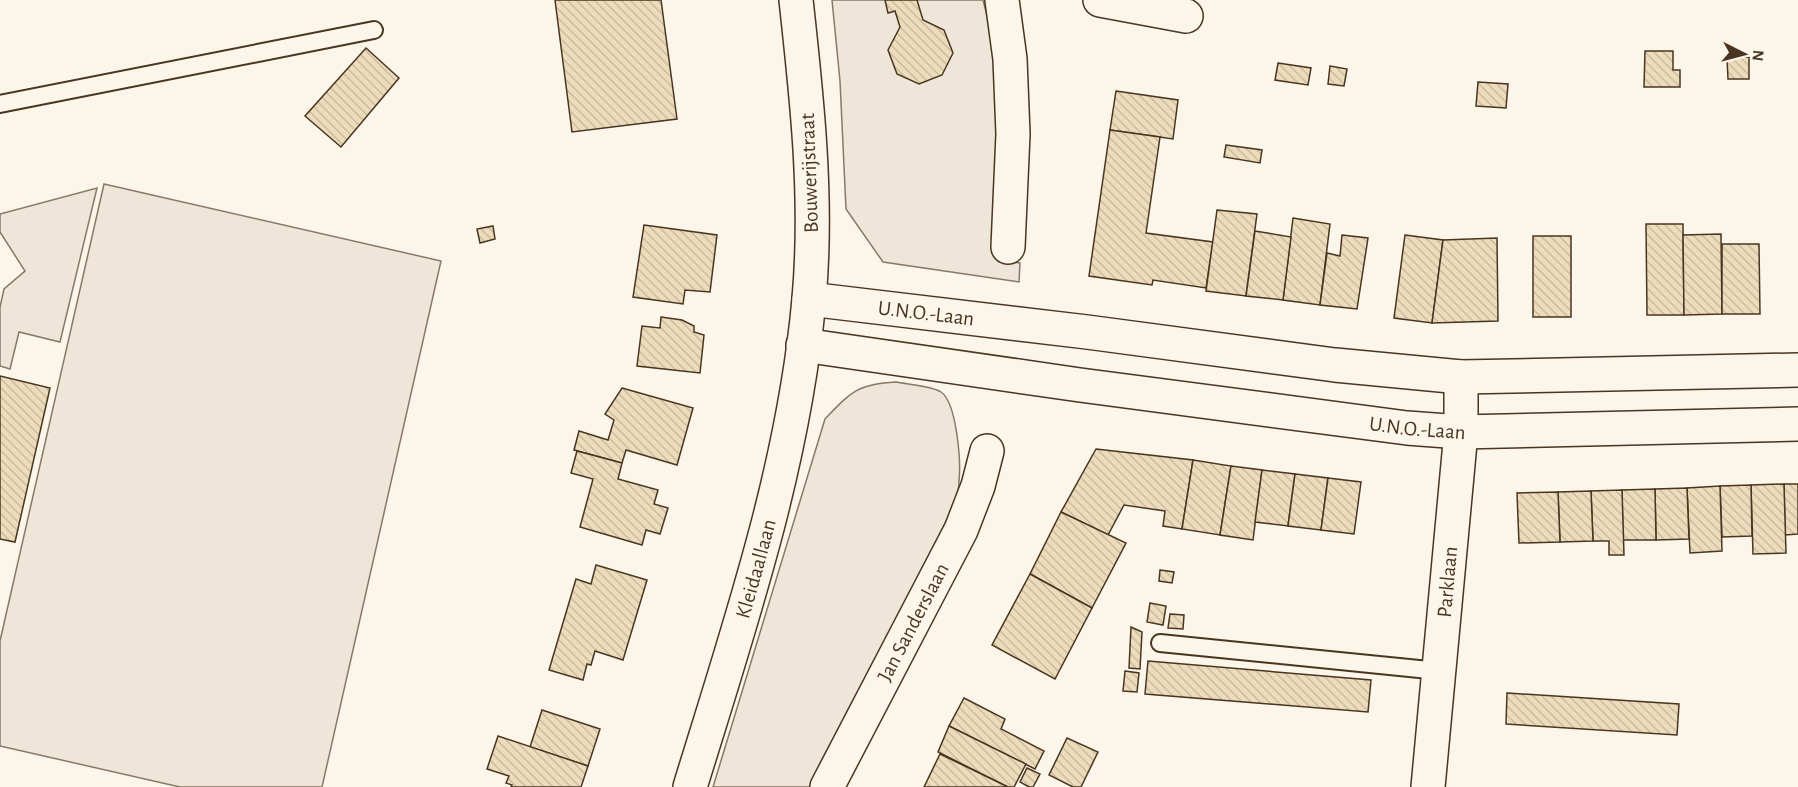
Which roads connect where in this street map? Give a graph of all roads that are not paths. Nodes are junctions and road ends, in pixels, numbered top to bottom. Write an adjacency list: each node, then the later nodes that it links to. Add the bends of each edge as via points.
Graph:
1 (796, 0): 8 (street, Bouwerijstraat, via 810,147)
2 (1002, 0): 7 (street, via 1011,59 1013,134)
3 (1100, 0): 4 (street)
4 (1186, 16)
5 (374, 30): 6 (lane)
6 (0, 104)
7 (1008, 247)
8 (809, 299): 9 (street, U.N.O.-Laan); 10 (street, Bouwerijstraat)
9 (1046, 327): 12 (street, U.N.O.-Laan, via 1335,365); 13 (street)
10 (803, 345): 13 (street, U.N.O.-Laan); 19 (street, Kleidaallaan, via 764,545)
11 (1798, 370): 12 (street, U.N.O.-Laan)
12 (1461, 377): 15 (street, Parklaan)
13 (1038, 379): 15 (street, U.N.O.-Laan)
14 (1798, 424): 15 (street, U.N.O.-Laan)
15 (1461, 432): 18 (street, Parklaan)
16 (987, 452): 20 (street, Jan Sanderslaan, via 961,530)
17 (1160, 643): 18 (lane)
18 (1439, 671): 21 (street, Parklaan)
19 (690, 787)
20 (827, 787)
21 (1428, 787)

